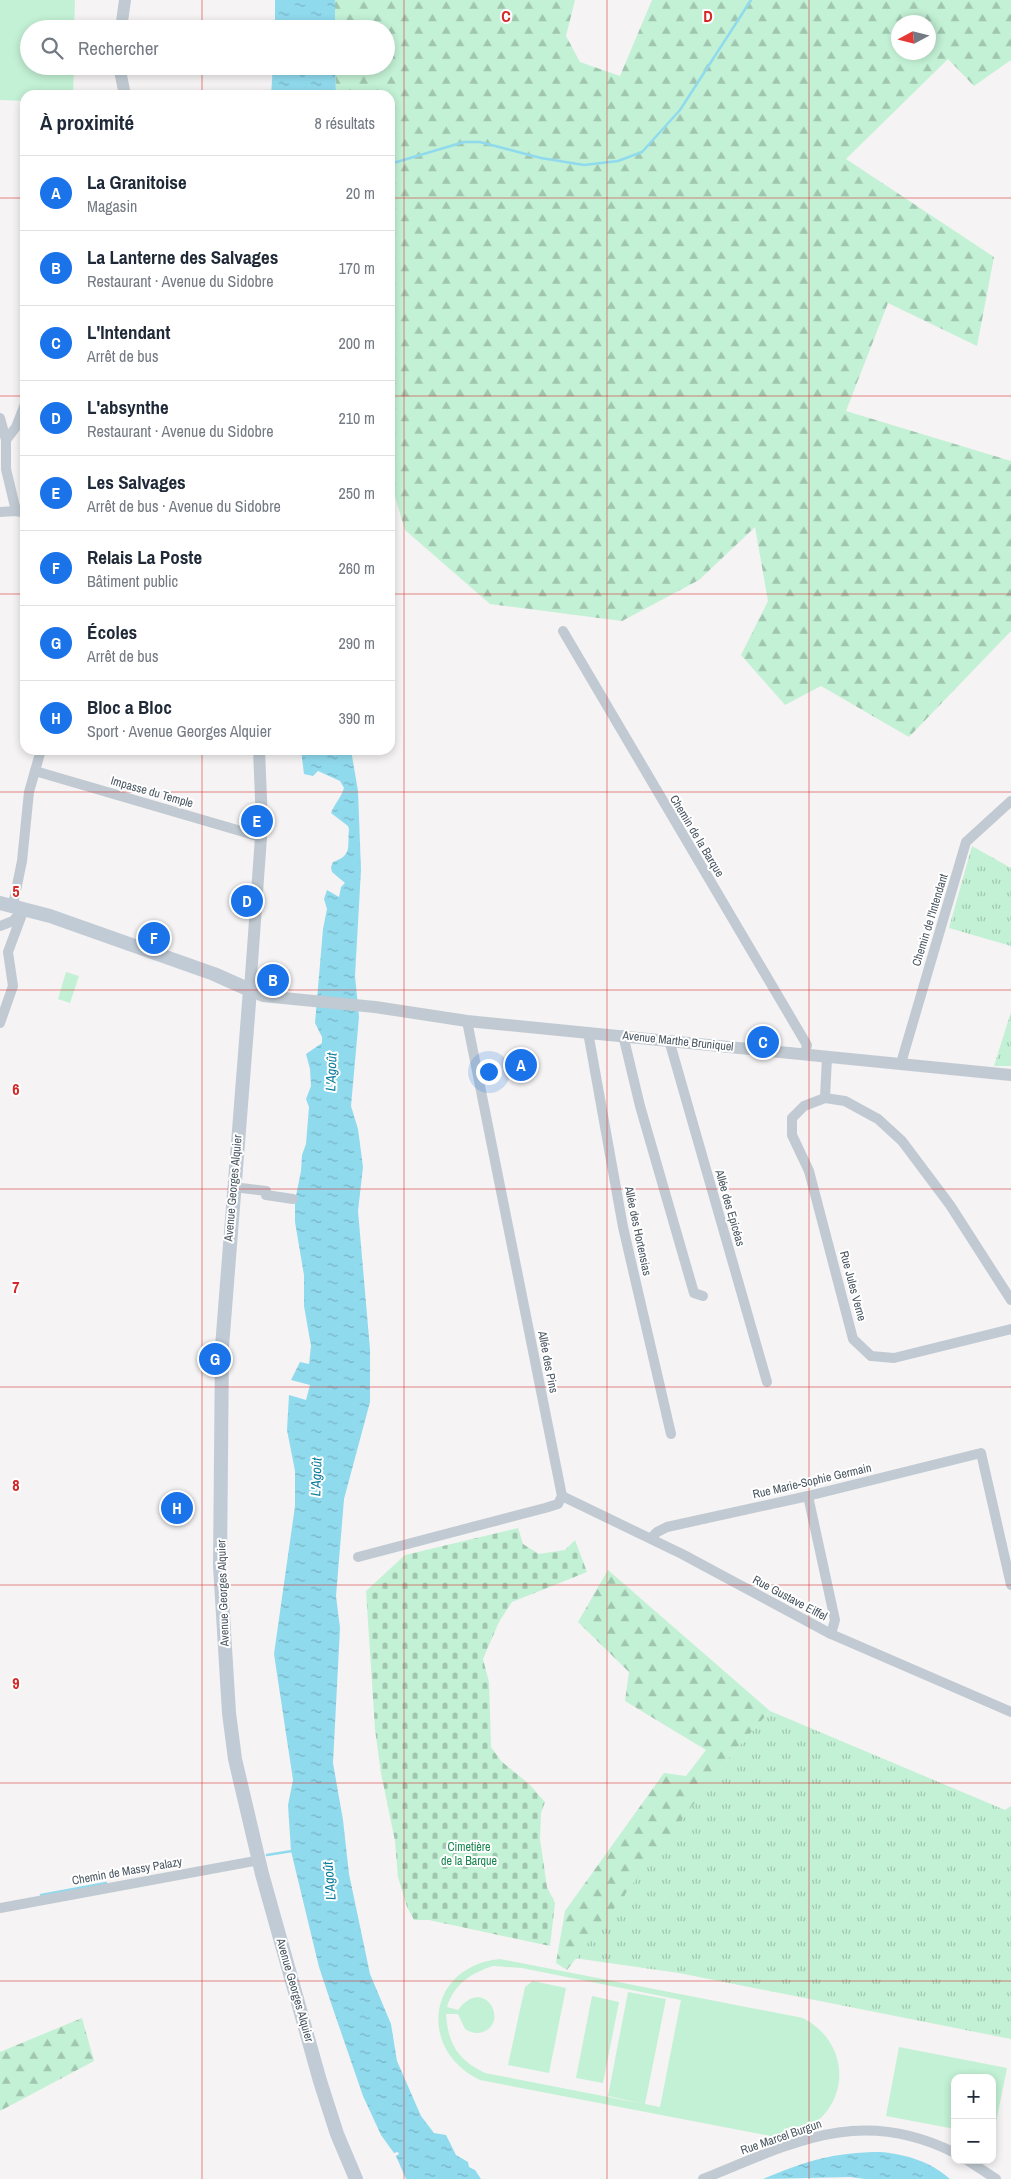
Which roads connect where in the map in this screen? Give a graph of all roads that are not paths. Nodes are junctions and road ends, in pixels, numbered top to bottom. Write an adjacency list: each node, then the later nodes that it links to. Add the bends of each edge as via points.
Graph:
1 (116, 0): 4 (street)
2 (121, 0): 5 (street)
3 (125, 0): 6 (street)
4 (118, 20)
5 (119, 20)
6 (120, 20)
7 (122, 75): 8 (street)
8 (124, 90)
9 (20, 417): 11 (street)
10 (0, 418): 11 (street)
11 (6, 440): 12 (street, via 6,469)
12 (20, 509)
13 (0, 512): 14 (street)
14 (20, 512)
15 (563, 630): 29 (street, Chemin de la Barque, via 807,1045)
16 (40, 755): 18 (street)
17 (259, 755): 20 (street)
18 (35, 771): 20 (street, Impasse du Temple); 21 (street, via 29,792)
19 (1011, 801): 31 (street, Chemin de l'Intendant, via 966,842)
20 (261, 838): 23 (street)
21 (14, 910): 22 (street, via 12,922); 23 (main road, via 204,970); 25 (street, via 8,952 13,986)
22 (0, 926)
23 (250, 990): 24 (street, Avenue Marthe Bruniquel, via 263,996 375,1007); 34 (main road, Avenue Georges Alquier)
24 (467, 1021): 26 (street, Avenue Marthe Bruniquel); 41 (street, Allée des Pins)
25 (0, 1023)
26 (588, 1032): 27 (street, Avenue Marthe Bruniquel); 40 (street, Allée des Hortensias, via 623,1227)
27 (623, 1035): 28 (street, Avenue Marthe Bruniquel); 36 (street, via 694,1293)
28 (669, 1040): 29 (street, Avenue Marthe Bruniquel); 39 (street, Allée des Epicéas)
29 (805, 1054): 30 (street, Avenue Marthe Bruniquel)
30 (826, 1056): 31 (street, Avenue Marthe Bruniquel); 33 (street)
31 (901, 1063): 32 (street, Avenue Marthe Bruniquel)
32 (1011, 1075)
33 (825, 1098): 37 (street, via 845,1101 878,1119 902,1141 950,1205); 38 (street, Rue Jules Verne, via 804,1106 792,1118 792,1135 809,1171 854,1339 871,1356 894,1358)
34 (233, 1187): 35 (street); 48 (main road, Avenue Georges Alquier, via 222,1347 220,1566 235,1759)
35 (293, 1199)
36 (703, 1296)
37 (1011, 1300)
38 (1011, 1329)
39 (767, 1382)
40 (671, 1434)
41 (562, 1496): 43 (street, Rue Gustave Eiffel); 44 (street, via 558,1504 545,1508)
42 (808, 1496): 43 (street, Rue Marie-Sophie Germain, via 667,1527); 45 (street, Rue Marie-Sophie Germain, via 981,1453); 46 (street, via 836,1620)
43 (651, 1538): 46 (street, Rue Gustave Eiffel)
44 (358, 1557)
45 (1011, 1584)
46 (831, 1634): 47 (street, Rue Gustave Eiffel)
47 (1011, 1712)
48 (260, 1860): 49 (street, Chemin de Massy Palazy); 52 (main road, Avenue Georges Alquier, via 320,2081)
49 (0, 1908)
50 (951, 2150): 53 (street, Rue Marcel Burgun, via 913,2135 857,2129 803,2140)
51 (973, 2164): 54 (street)
52 (356, 2179)
53 (703, 2179)
54 (996, 2179)

